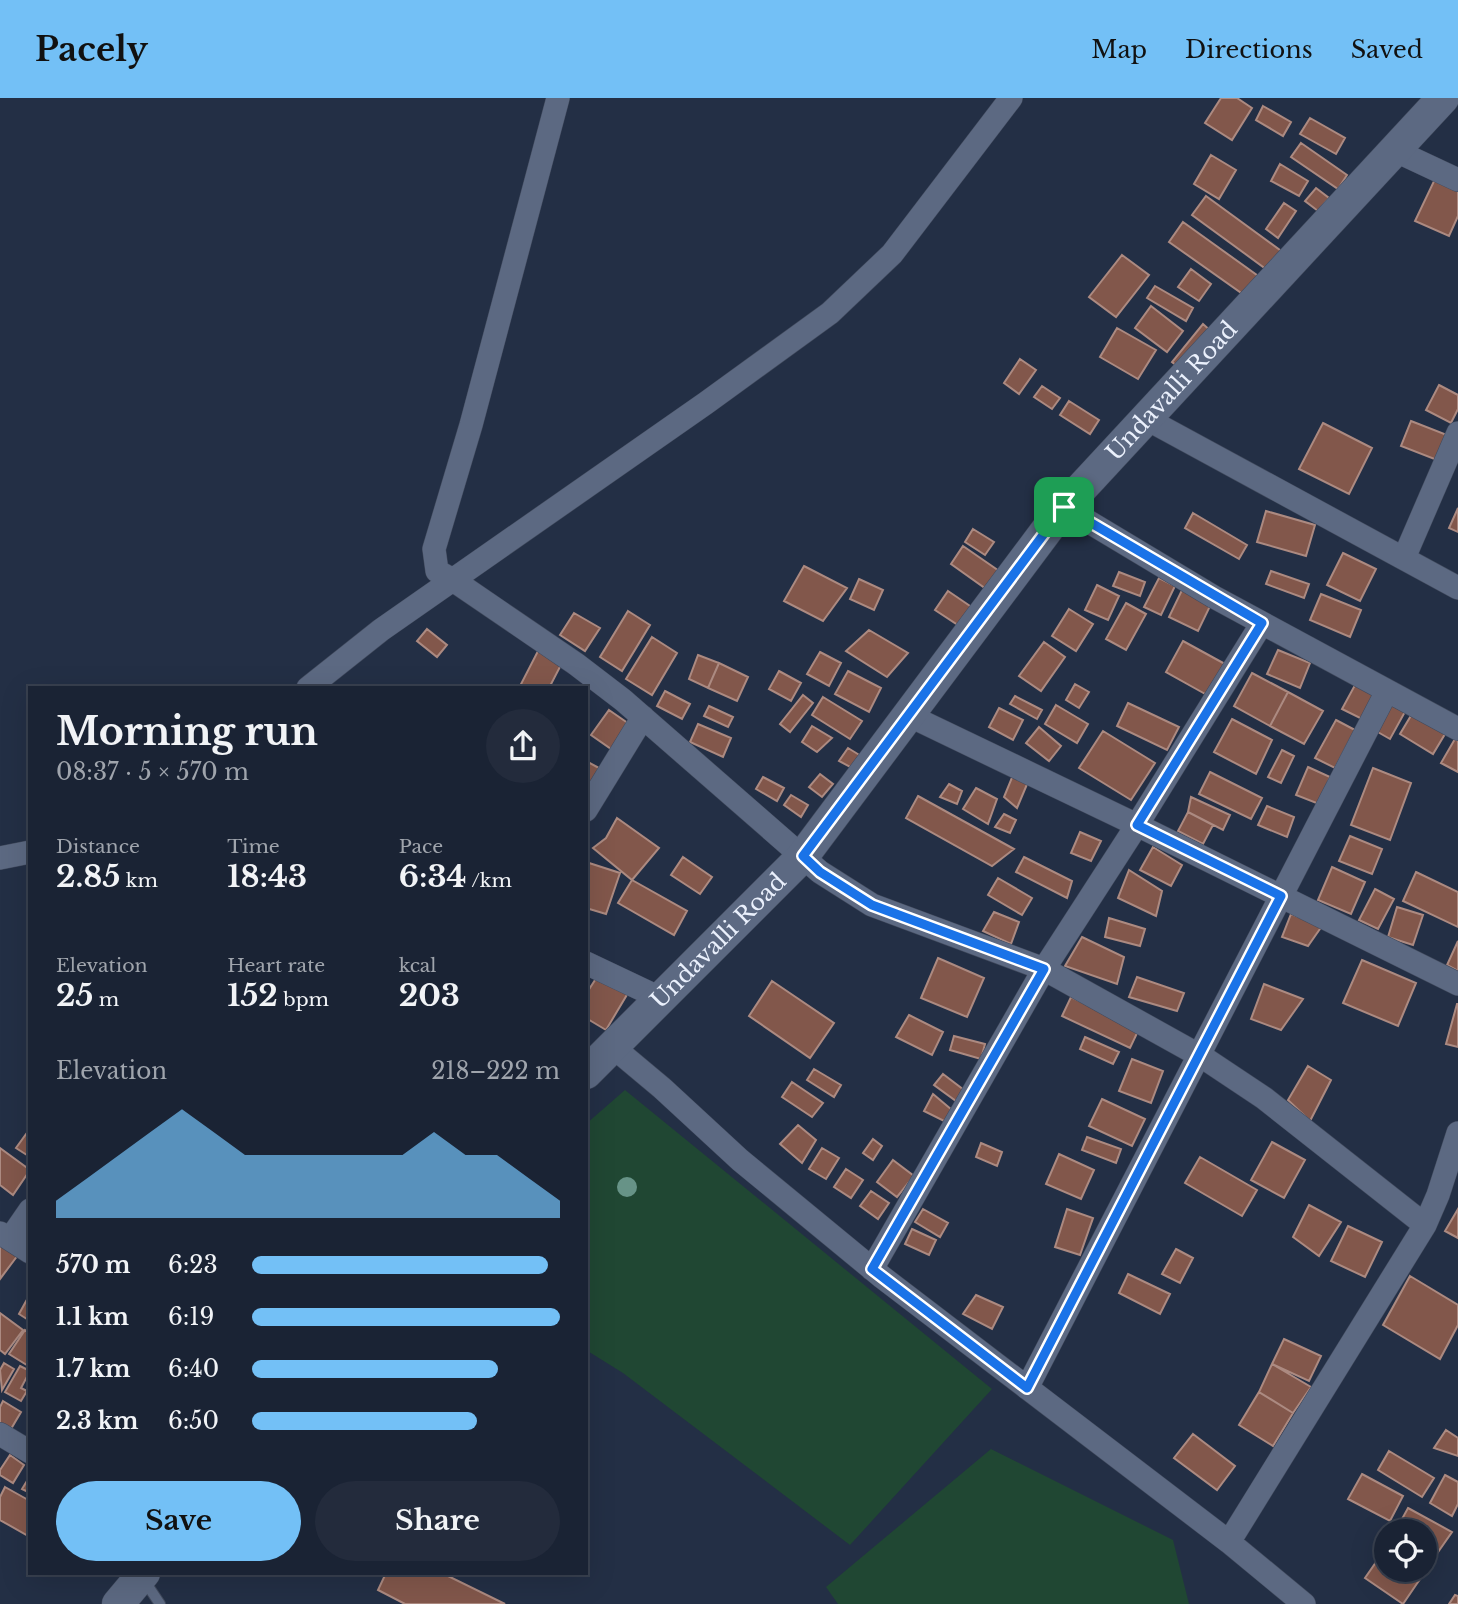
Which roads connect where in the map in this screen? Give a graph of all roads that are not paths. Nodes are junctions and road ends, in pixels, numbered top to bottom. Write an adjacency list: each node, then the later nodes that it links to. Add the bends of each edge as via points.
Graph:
1 (558, 98): 10 (street, via 434,549 437,571)
2 (1011, 98): 10 (street, via 892,254 830,313)
3 (1443, 98): 4 (main road, Undavalli Road)
4 (1394, 150): 5 (street); 6 (main road, Undavalli Road)
5 (1458, 180)
6 (1145, 418): 8 (main road, Undavalli Road); 9 (street)
7 (1458, 433): 9 (street)
8 (1064, 507): 12 (street); 15 (main road, Undavalli Road)
9 (1404, 558): 11 (street)
10 (453, 580): 13 (street); 16 (street, via 576,664)
11 (1458, 588)
12 (1262, 623): 14 (street); 19 (street)
13 (311, 686)
14 (1387, 691): 17 (street); 23 (street)
15 (908, 715): 19 (street); 21 (main road, Undavalli Road)
16 (643, 717): 18 (street); 21 (street)
17 (1458, 729)
18 (588, 807)
19 (1137, 825): 23 (street); 25 (street)
20 (28, 852): 22 (street)
21 (803, 856): 25 (street, via 872,905); 27 (main road, Undavalli Road)
22 (0, 858)
23 (1281, 896): 26 (street); 29 (street)
24 (588, 964): 27 (street)
25 (1044, 969): 29 (street); 36 (street)
26 (1458, 984)
27 (662, 999): 28 (main road, Undavalli Road)
28 (613, 1047): 30 (main road, Undavalli Road); 36 (street)
29 (1198, 1055): 33 (street, via 1264,1098); 37 (street)
30 (588, 1071)
31 (1458, 1133): 33 (street)
32 (28, 1212): 34 (street)
33 (1424, 1225): 40 (street)
34 (5, 1236): 35 (street)
35 (28, 1251)
36 (872, 1269): 37 (street)
37 (1027, 1388): 40 (street)
38 (0, 1434): 39 (street)
39 (28, 1448)
40 (1229, 1542): 44 (street)
41 (142, 1575): 42 (main road); 43 (lane)
42 (118, 1604)
43 (160, 1604)
44 (1304, 1604)

